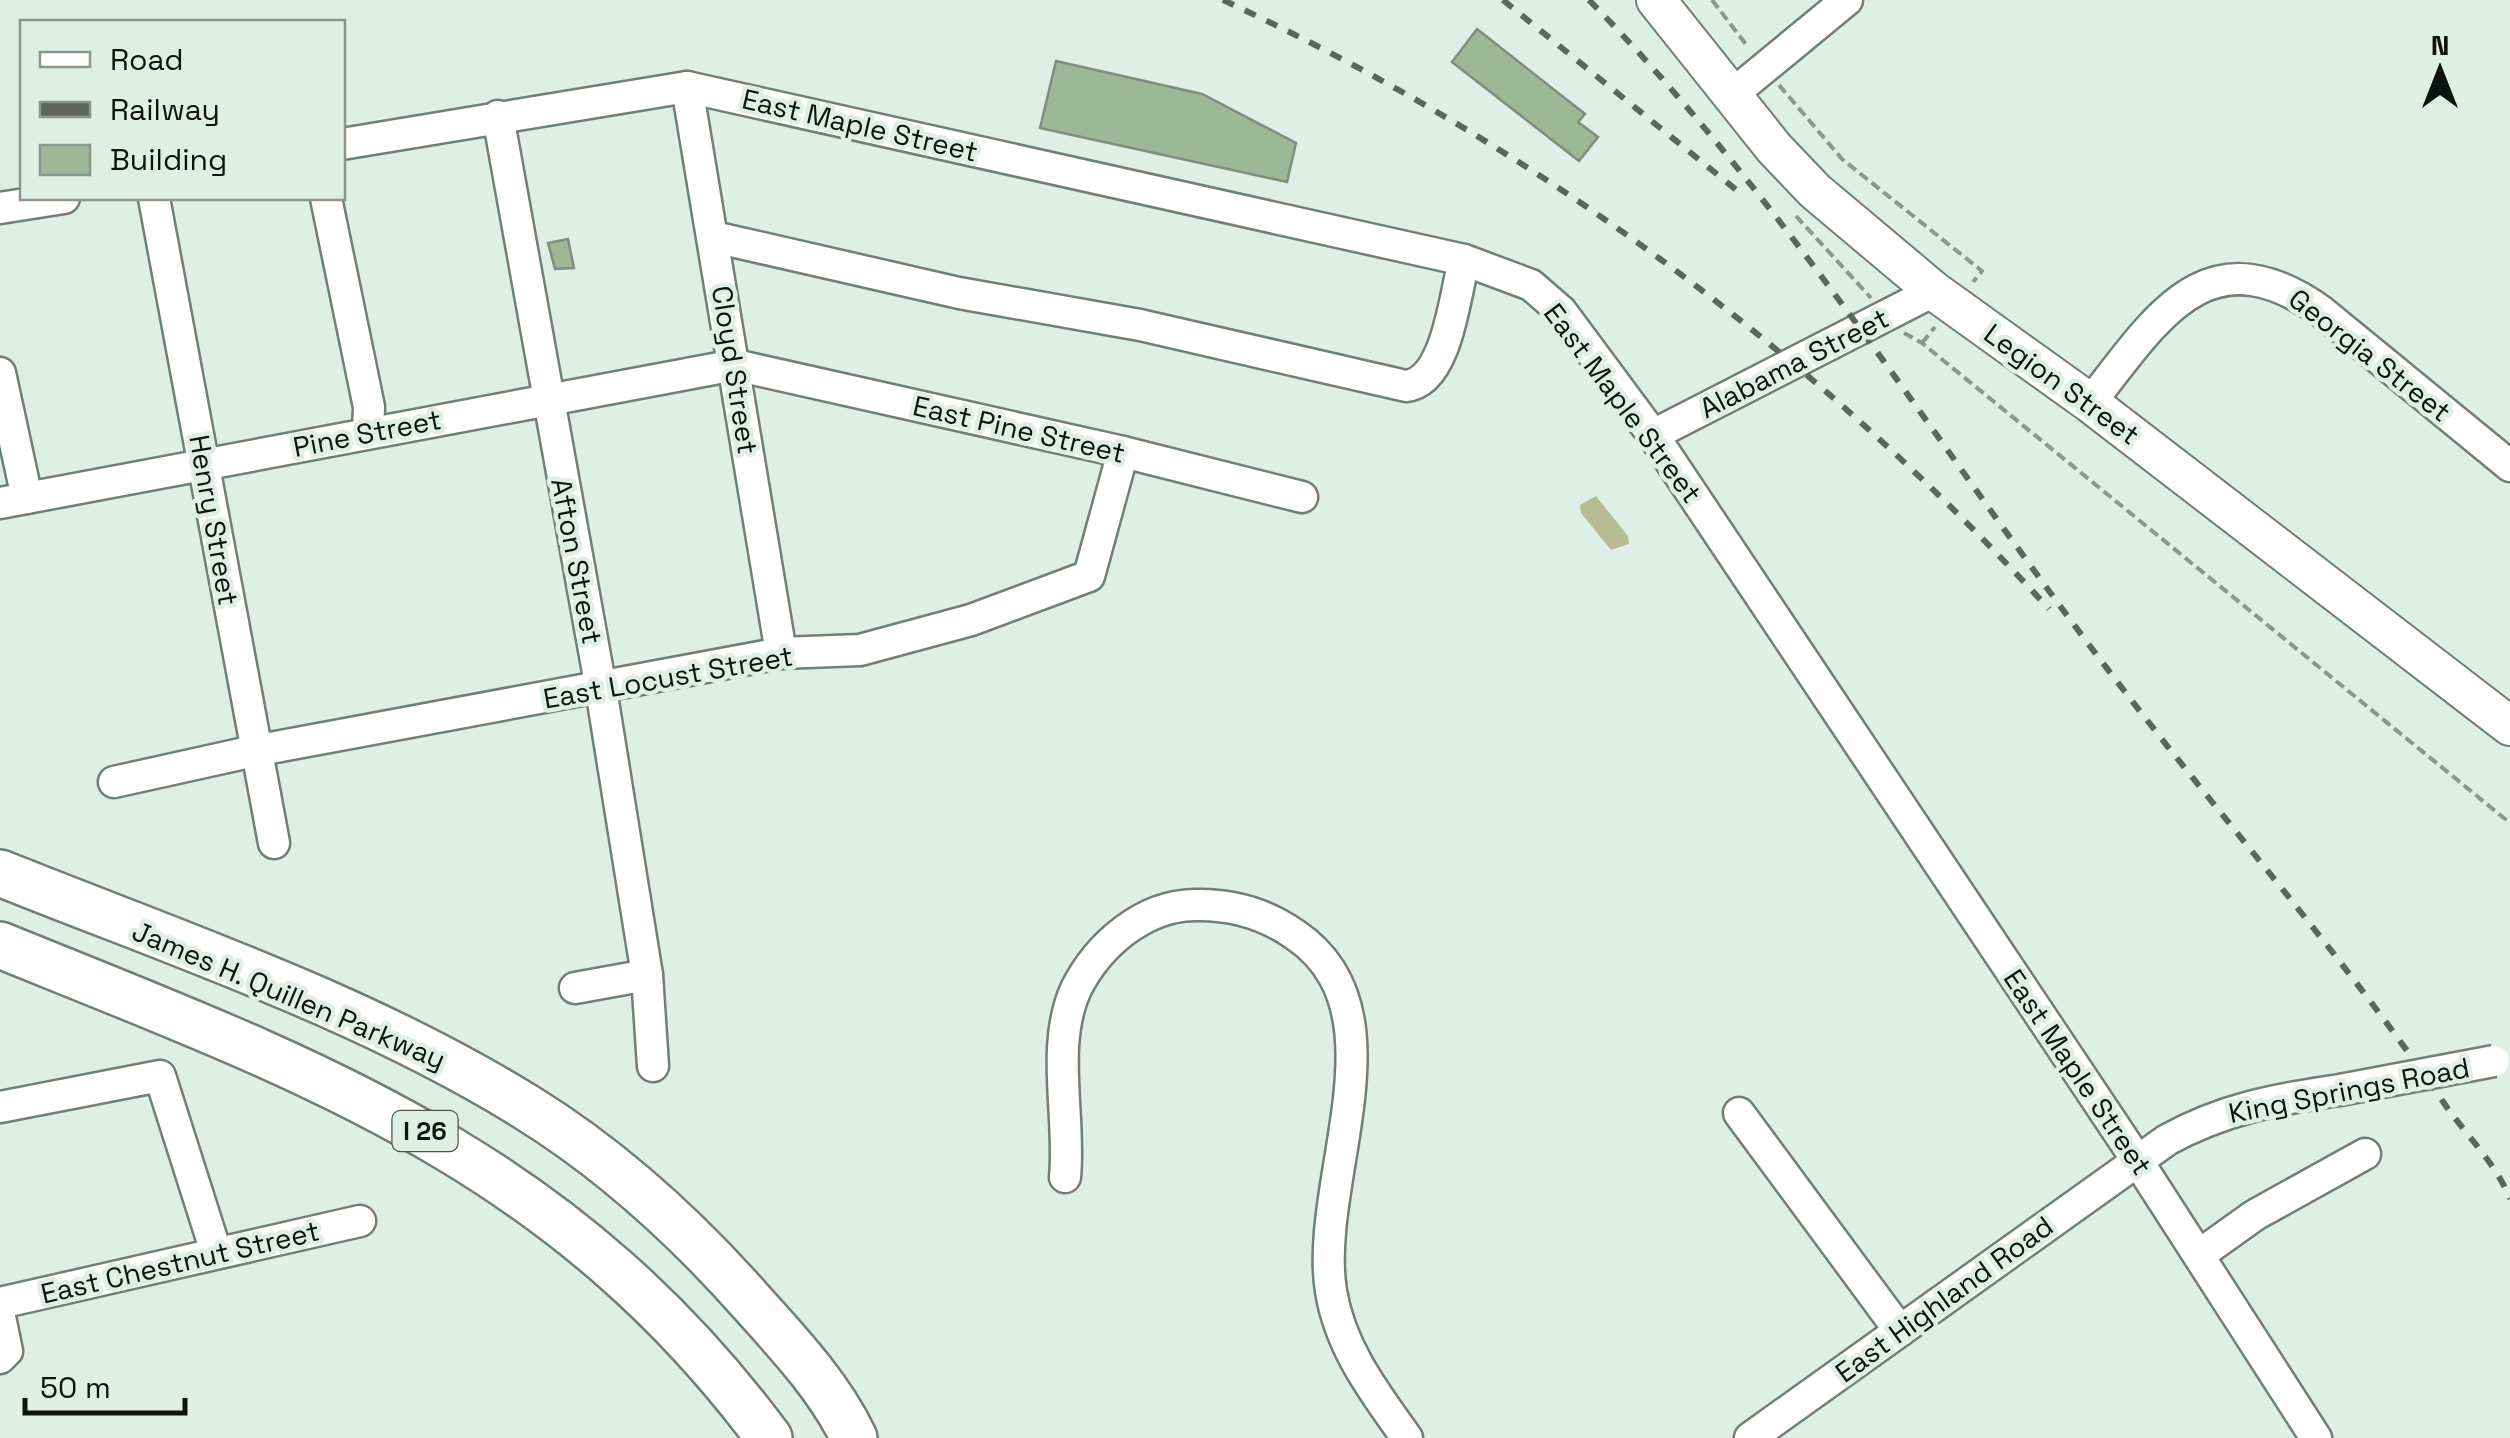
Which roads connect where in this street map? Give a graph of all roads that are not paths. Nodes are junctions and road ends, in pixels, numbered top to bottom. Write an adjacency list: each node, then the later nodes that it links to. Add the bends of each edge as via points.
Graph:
1 (1656, 0): 4 (main road, Legion Street)
2 (1847, 0): 4 (street)
3 (687, 86): 5 (street, East Maple Street); 11 (street, Cloyd Street); 12 (street, East Maple Street)
4 (1734, 93): 13 (main road, Legion Street, via 1815,191)
5 (498, 116): 6 (street, East Maple Street); 16 (street, Afton Street)
6 (345, 143)
7 (51, 200): 10 (street)
8 (154, 200): 21 (street, Henry Street)
9 (326, 200): 18 (street, via 369,407)
10 (0, 208)
11 (714, 237): 12 (street, via 1406,386 1436,369); 14 (street, Cloyd Street)
12 (1464, 260): 19 (street, East Maple Street, via 1530,285 1561,312)
13 (1944, 298): 17 (main road, Legion Street); 19 (street, Alabama Street)
14 (735, 365): 16 (street, Pine Street); 20 (street, East Pine Street); 25 (street, Cloyd Street)
15 (0, 373): 24 (street)
16 (547, 398): 18 (street, Pine Street); 26 (street, Afton Street)
17 (2090, 403): 22 (street, Georgia Street, via 2178,298 2232,278 2265,280 2321,312); 27 (main road, Legion Street)
18 (368, 433): 21 (street, Pine Street)
19 (1653, 435): 40 (street, East Maple Street)
20 (1123, 452): 23 (street, East Pine Street); 25 (street, East Locust Street, via 1090,576 971,620 860,650)
21 (205, 465): 24 (street, Pine Street); 28 (street, Henry Street)
22 (2510, 466)
23 (1302, 497)
24 (14, 501)
25 (781, 653): 26 (street, East Locust Street)
26 (601, 689): 28 (street, East Locust Street); 33 (street, Afton Street)
27 (2510, 726)
28 (254, 751): 29 (street, East Locust Street); 30 (street, Henry Street)
29 (114, 782)
30 (274, 843)
31 (0, 873): 49 (highway, James H. Quillen Parkway / I 26, via 350,1015 528,1108 602,1160 717,1263)
32 (0, 945): 50 (highway, I 26, via 332,1083 498,1175 572,1229 650,1300 728,1383)
33 (647, 975): 34 (street); 36 (street, Afton Street)
34 (575, 988)
35 (2502, 1057): 40 (street, King Springs Road, bridge, via 2226,1111)
36 (653, 1066)
37 (0, 1107): 43 (street, via 160,1076)
38 (1739, 1113): 47 (street)
39 (2365, 1154): 44 (street, via 2255,1215)
40 (2137, 1160): 44 (street, East Maple Street); 47 (street, East Highland Road)
41 (1064, 1177): 51 (street, via 1068,1020 1088,967 1109,943 1131,925 1185,905 1216,904 1252,912 1303,940 1341,988 1352,1036 1330,1227 1331,1293 1361,1372)
42 (360, 1221): 43 (street, East Chestnut Street)
43 (216, 1252): 45 (street, East Chestnut Street)
44 (2200, 1255): 53 (street, East Maple Street)
45 (0, 1303)
46 (0, 1317): 48 (street, via 7,1351)
47 (1900, 1331): 52 (street, East Highland Road)
48 (0, 1358)
49 (857, 1430)
50 (768, 1438)
51 (1407, 1438)
52 (1750, 1438)
53 (2316, 1438)

